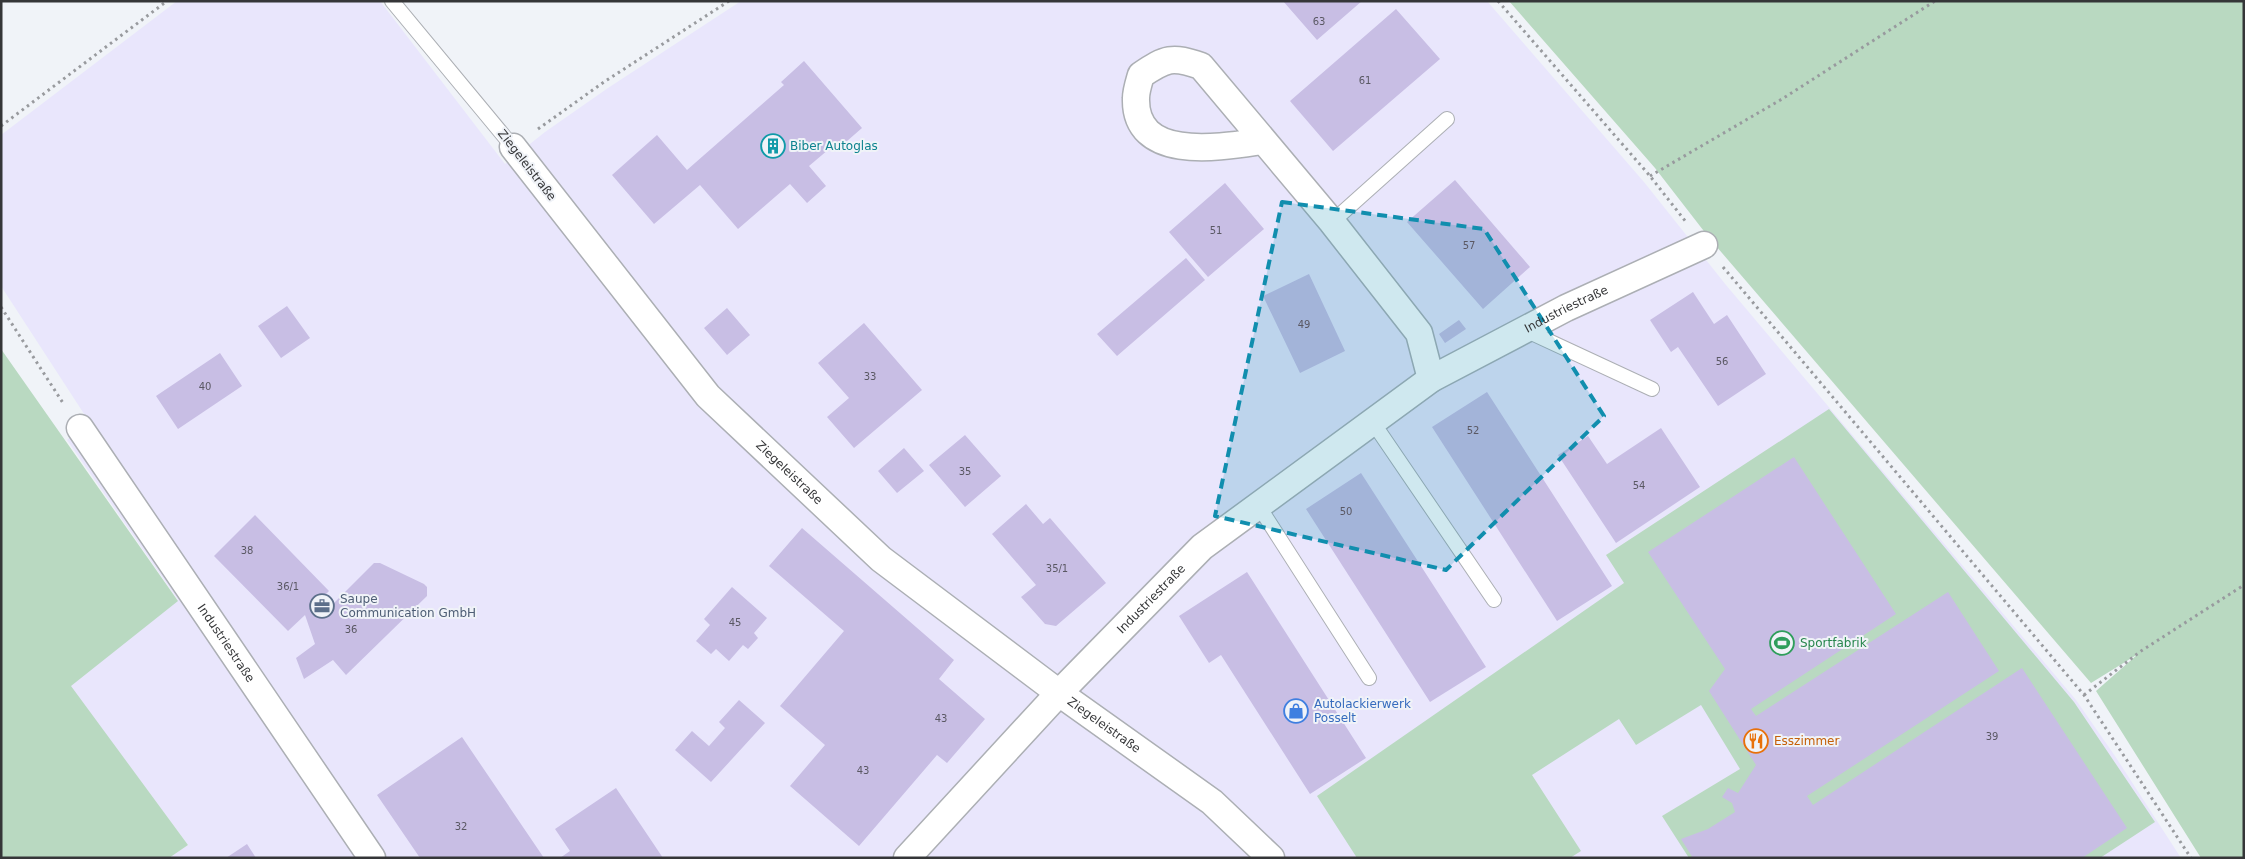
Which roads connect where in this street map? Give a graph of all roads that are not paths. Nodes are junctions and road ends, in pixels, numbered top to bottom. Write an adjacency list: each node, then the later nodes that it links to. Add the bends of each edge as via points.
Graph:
1 (392, 1): 4 (lane, Ziegeleistraße)
2 (1447, 118): 5 (lane)
3 (1262, 141): 3 (street, via 1213,148 1171,145 1151,135 1140,120 1136,98 1141,75 1159,63 1180,58 1201,66); 5 (street)
4 (513, 147): 15 (street, Ziegeleistraße, via 708,396 881,559)
5 (1332, 222): 8 (street, via 1419,333)
6 (1704, 245): 7 (street, Industriestraße)
7 (1525, 330): 8 (street, Industriestraße); 9 (lane)
8 (1431, 379): 10 (street, Industriestraße)
9 (1652, 389)
10 (1372, 421): 12 (street, Industriestraße); 13 (lane)
11 (80, 428): 16 (street, Industriestraße)
12 (1258, 505): 14 (lane); 15 (street, Industriestraße, via 1202,548)
13 (1494, 600)
14 (1370, 678)
15 (1059, 693): 17 (street, Industriestraße); 18 (street, Ziegeleistraße, via 1212,802)
16 (372, 858)
17 (907, 858)
18 (1271, 858)

